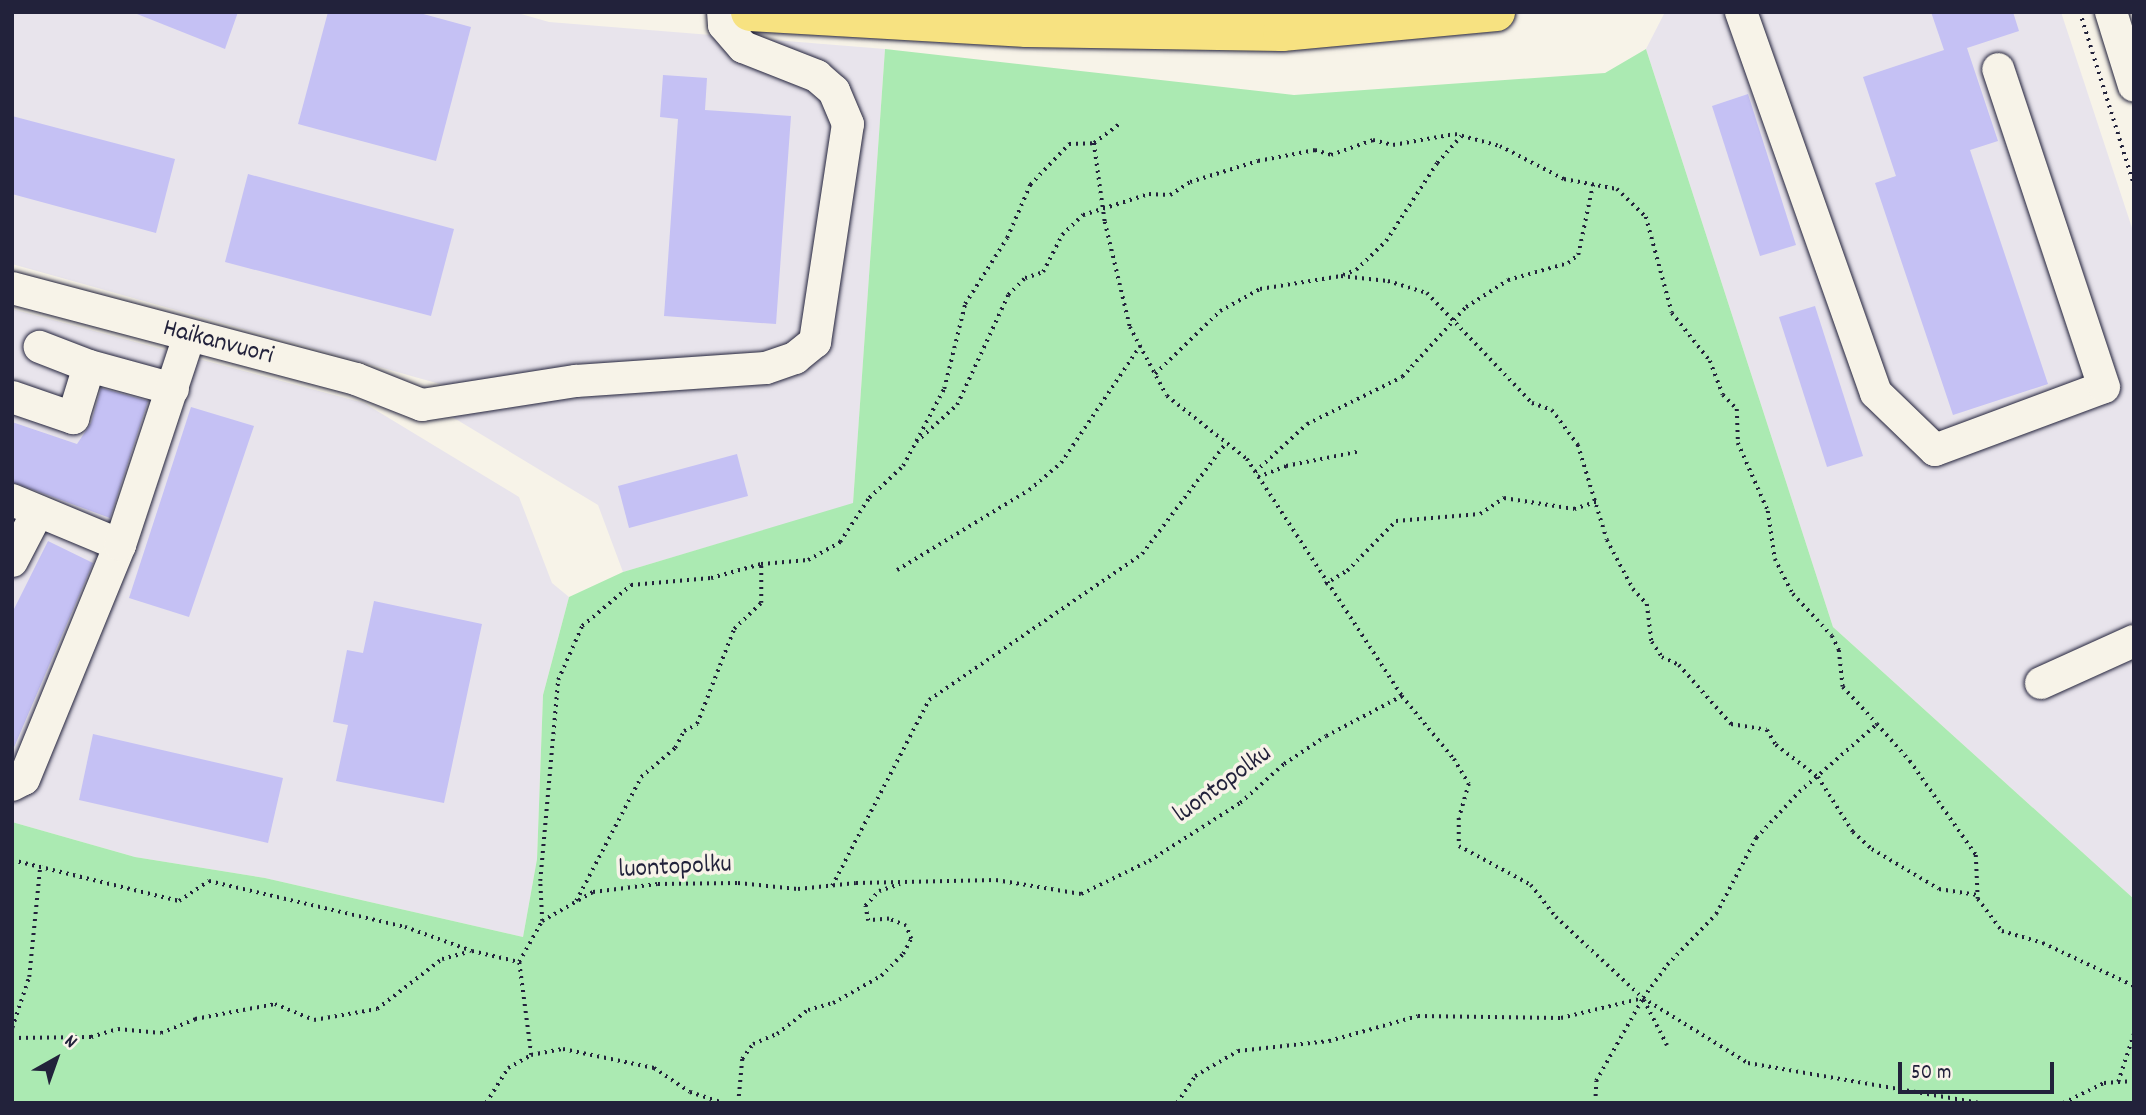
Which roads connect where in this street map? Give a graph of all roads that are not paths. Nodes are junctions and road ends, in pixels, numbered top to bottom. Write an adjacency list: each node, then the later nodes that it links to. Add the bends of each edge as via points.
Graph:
1 (723, 12): 10 (street, Haikanvuori, via 724,25 743,47 817,76 834,91 848,124 815,342 795,358 766,368 576,381 422,405 356,379)
2 (750, 12): 6 (main road)
3 (1496, 12): 6 (main road, via 1282,32)
4 (1741, 12): 7 (street, via 1876,393 1935,450 2104,387)
5 (2111, 12): 8 (street)
6 (1062, 20)
7 (1998, 69)
8 (2134, 86)
9 (12, 288): 10 (street, Haikanvuori)
10 (189, 336): 13 (street)
11 (40, 347): 12 (street)
12 (89, 366): 13 (street); 14 (street, via 73,418)
13 (173, 389): 16 (street)
14 (12, 397)
15 (25, 505): 16 (street); 17 (street)
16 (120, 545): 20 (street, via 24,779)
17 (12, 561)
18 (2134, 641): 19 (street)
19 (2041, 683)
20 (12, 785)

